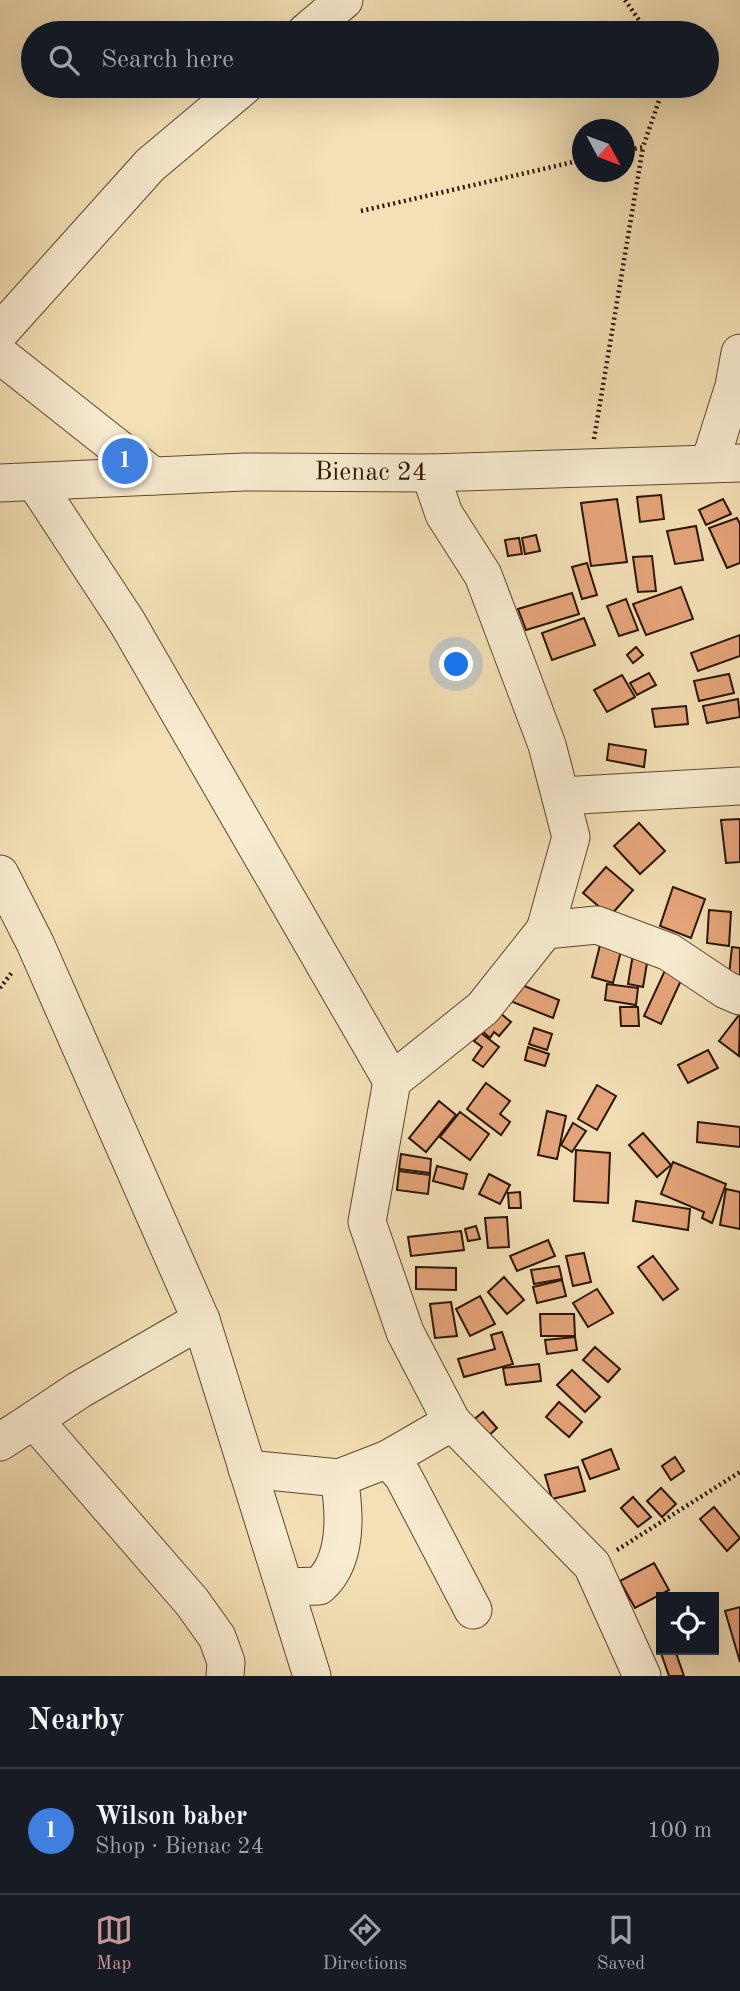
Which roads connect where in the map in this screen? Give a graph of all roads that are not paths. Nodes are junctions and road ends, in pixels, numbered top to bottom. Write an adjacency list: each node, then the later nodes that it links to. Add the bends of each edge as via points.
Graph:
1 (344, 0): 2 (street)
2 (320, 21)
3 (230, 98): 4 (street, via 150,166)
4 (0, 332)
5 (0, 355): 9 (street)
6 (738, 374): 7 (street)
7 (725, 463): 8 (street, Bienac 24)
8 (430, 473): 9 (street, Bienac 24); 12 (street, via 444,514 482,575 547,745)
9 (153, 476): 10 (street, Bienac 24)
10 (18, 482): 16 (street, via 127,622)
11 (740, 786): 12 (street)
12 (561, 796): 14 (street, via 572,837)
13 (0, 874): 17 (street, via 41,955)
14 (545, 930): 15 (street, via 597,925 669,952); 16 (street, via 483,1008)
15 (740, 996)
16 (392, 1081): 19 (street, via 367,1222 405,1332)
17 (201, 1320): 18 (street); 22 (street)
18 (34, 1420): 20 (street); 26 (street, via 192,1602 217,1637 226,1661)
19 (452, 1422): 21 (street); 28 (street, via 592,1565)
20 (0, 1442)
21 (388, 1458): 23 (street); 25 (street, via 403,1476)
22 (247, 1469): 23 (street); 24 (street)
23 (338, 1478): 24 (street, via 342,1536 335,1567 319,1586)
24 (286, 1587): 27 (street)
25 (473, 1610)
26 (225, 1676)
27 (312, 1676)
28 (642, 1676)

